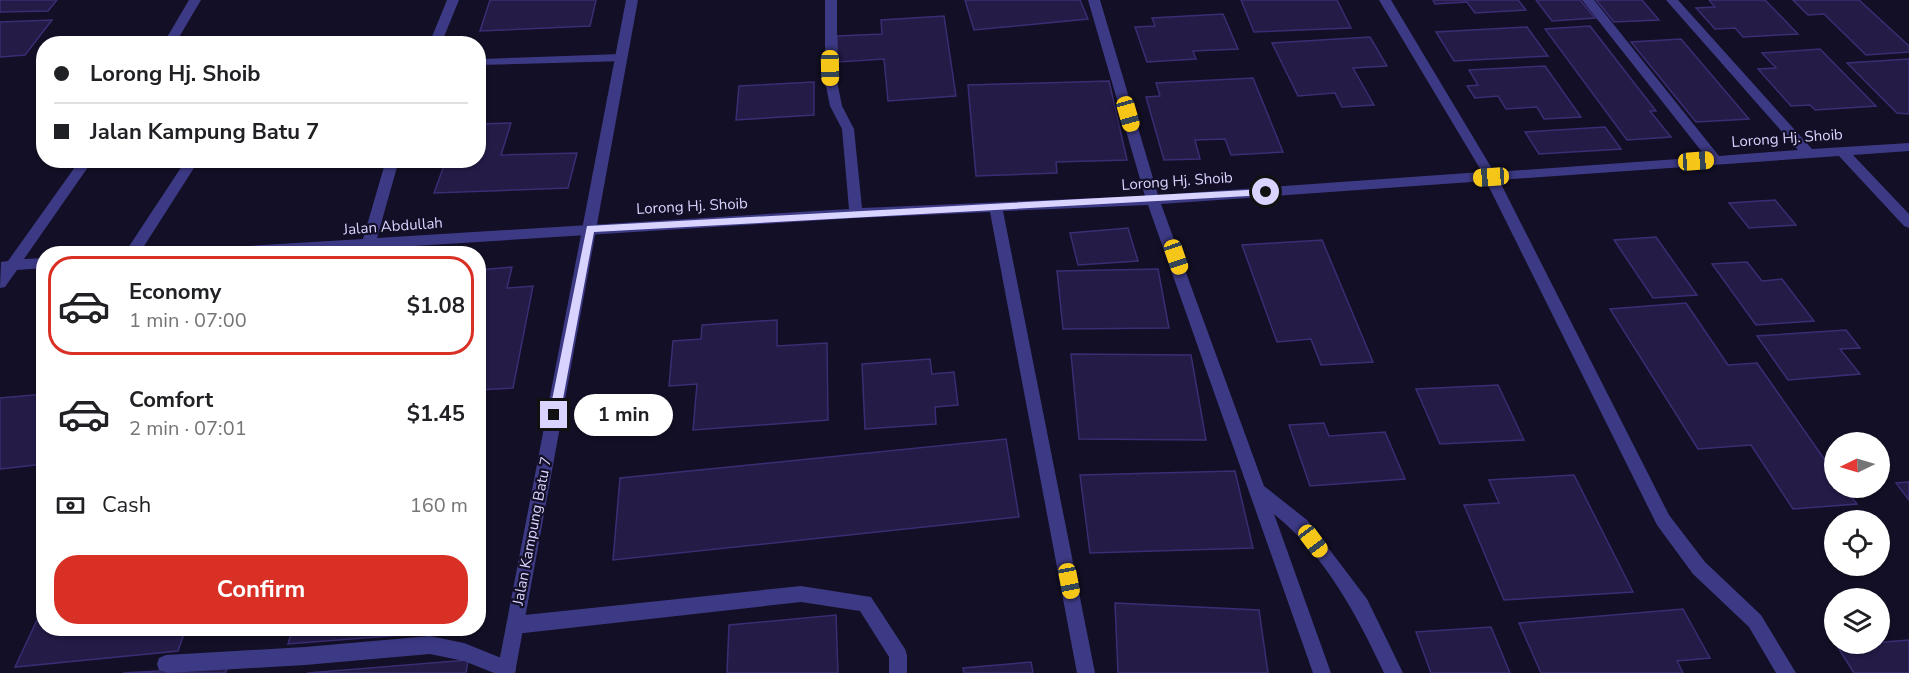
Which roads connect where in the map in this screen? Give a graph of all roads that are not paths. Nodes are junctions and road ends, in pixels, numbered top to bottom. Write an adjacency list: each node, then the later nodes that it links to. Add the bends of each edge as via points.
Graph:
1 (195, 0): 9 (street)
2 (453, 0): 10 (street)
3 (632, 0): 11 (street, Jalan Kampung Batu 7)
4 (831, 0): 23 (street, via 831,81 836,106 848,129)
5 (1094, 0): 21 (street)
6 (1385, 0): 20 (street)
7 (1588, 0): 16 (street)
8 (1672, 0): 15 (street)
9 (174, 36)
10 (438, 36)
11 (621, 58): 12 (street); 25 (street, Jalan Kampung Batu 7)
12 (486, 63)
13 (1909, 147): 14 (street, Lorong Hj. Shoib)
14 (1842, 151): 15 (street, Lorong Hj. Shoib); 24 (street)
15 (1808, 153): 16 (street, Lorong Hj. Shoib)
16 (1715, 160): 20 (street, Lorong Hj. Shoib)
17 (81, 168): 30 (street)
18 (188, 168): 27 (street)
19 (391, 168): 26 (street)
20 (1491, 177): 21 (street, Lorong Hj. Shoib); 40 (street, via 1663,520 1699,568 1755,621)
21 (1152, 200): 22 (street, Lorong Hj. Shoib); 32 (street)
22 (996, 208): 23 (street, Lorong Hj. Shoib); 37 (street)
23 (856, 213): 25 (street, Lorong Hj. Shoib)
24 (1909, 223)
25 (590, 229): 26 (street, Jalan Abdullah); 33 (street, Jalan Kampung Batu 7)
26 (368, 244): 28 (street, Jalan Abdullah)
27 (136, 246)
28 (334, 246)
29 (36, 264): 30 (street)
30 (6, 266): 31 (street)
31 (0, 283)
32 (1256, 489): 38 (street); 39 (street, via 1301,525 1361,604)
33 (514, 625): 35 (street, Jalan Kampung Batu 7); 36 (street, via 801,594 866,603 898,655)
34 (166, 664): 35 (street, via 430,645 464,652)
35 (506, 671)
36 (898, 673)
37 (1086, 673)
38 (1322, 673)
39 (1394, 673)
40 (1787, 673)

